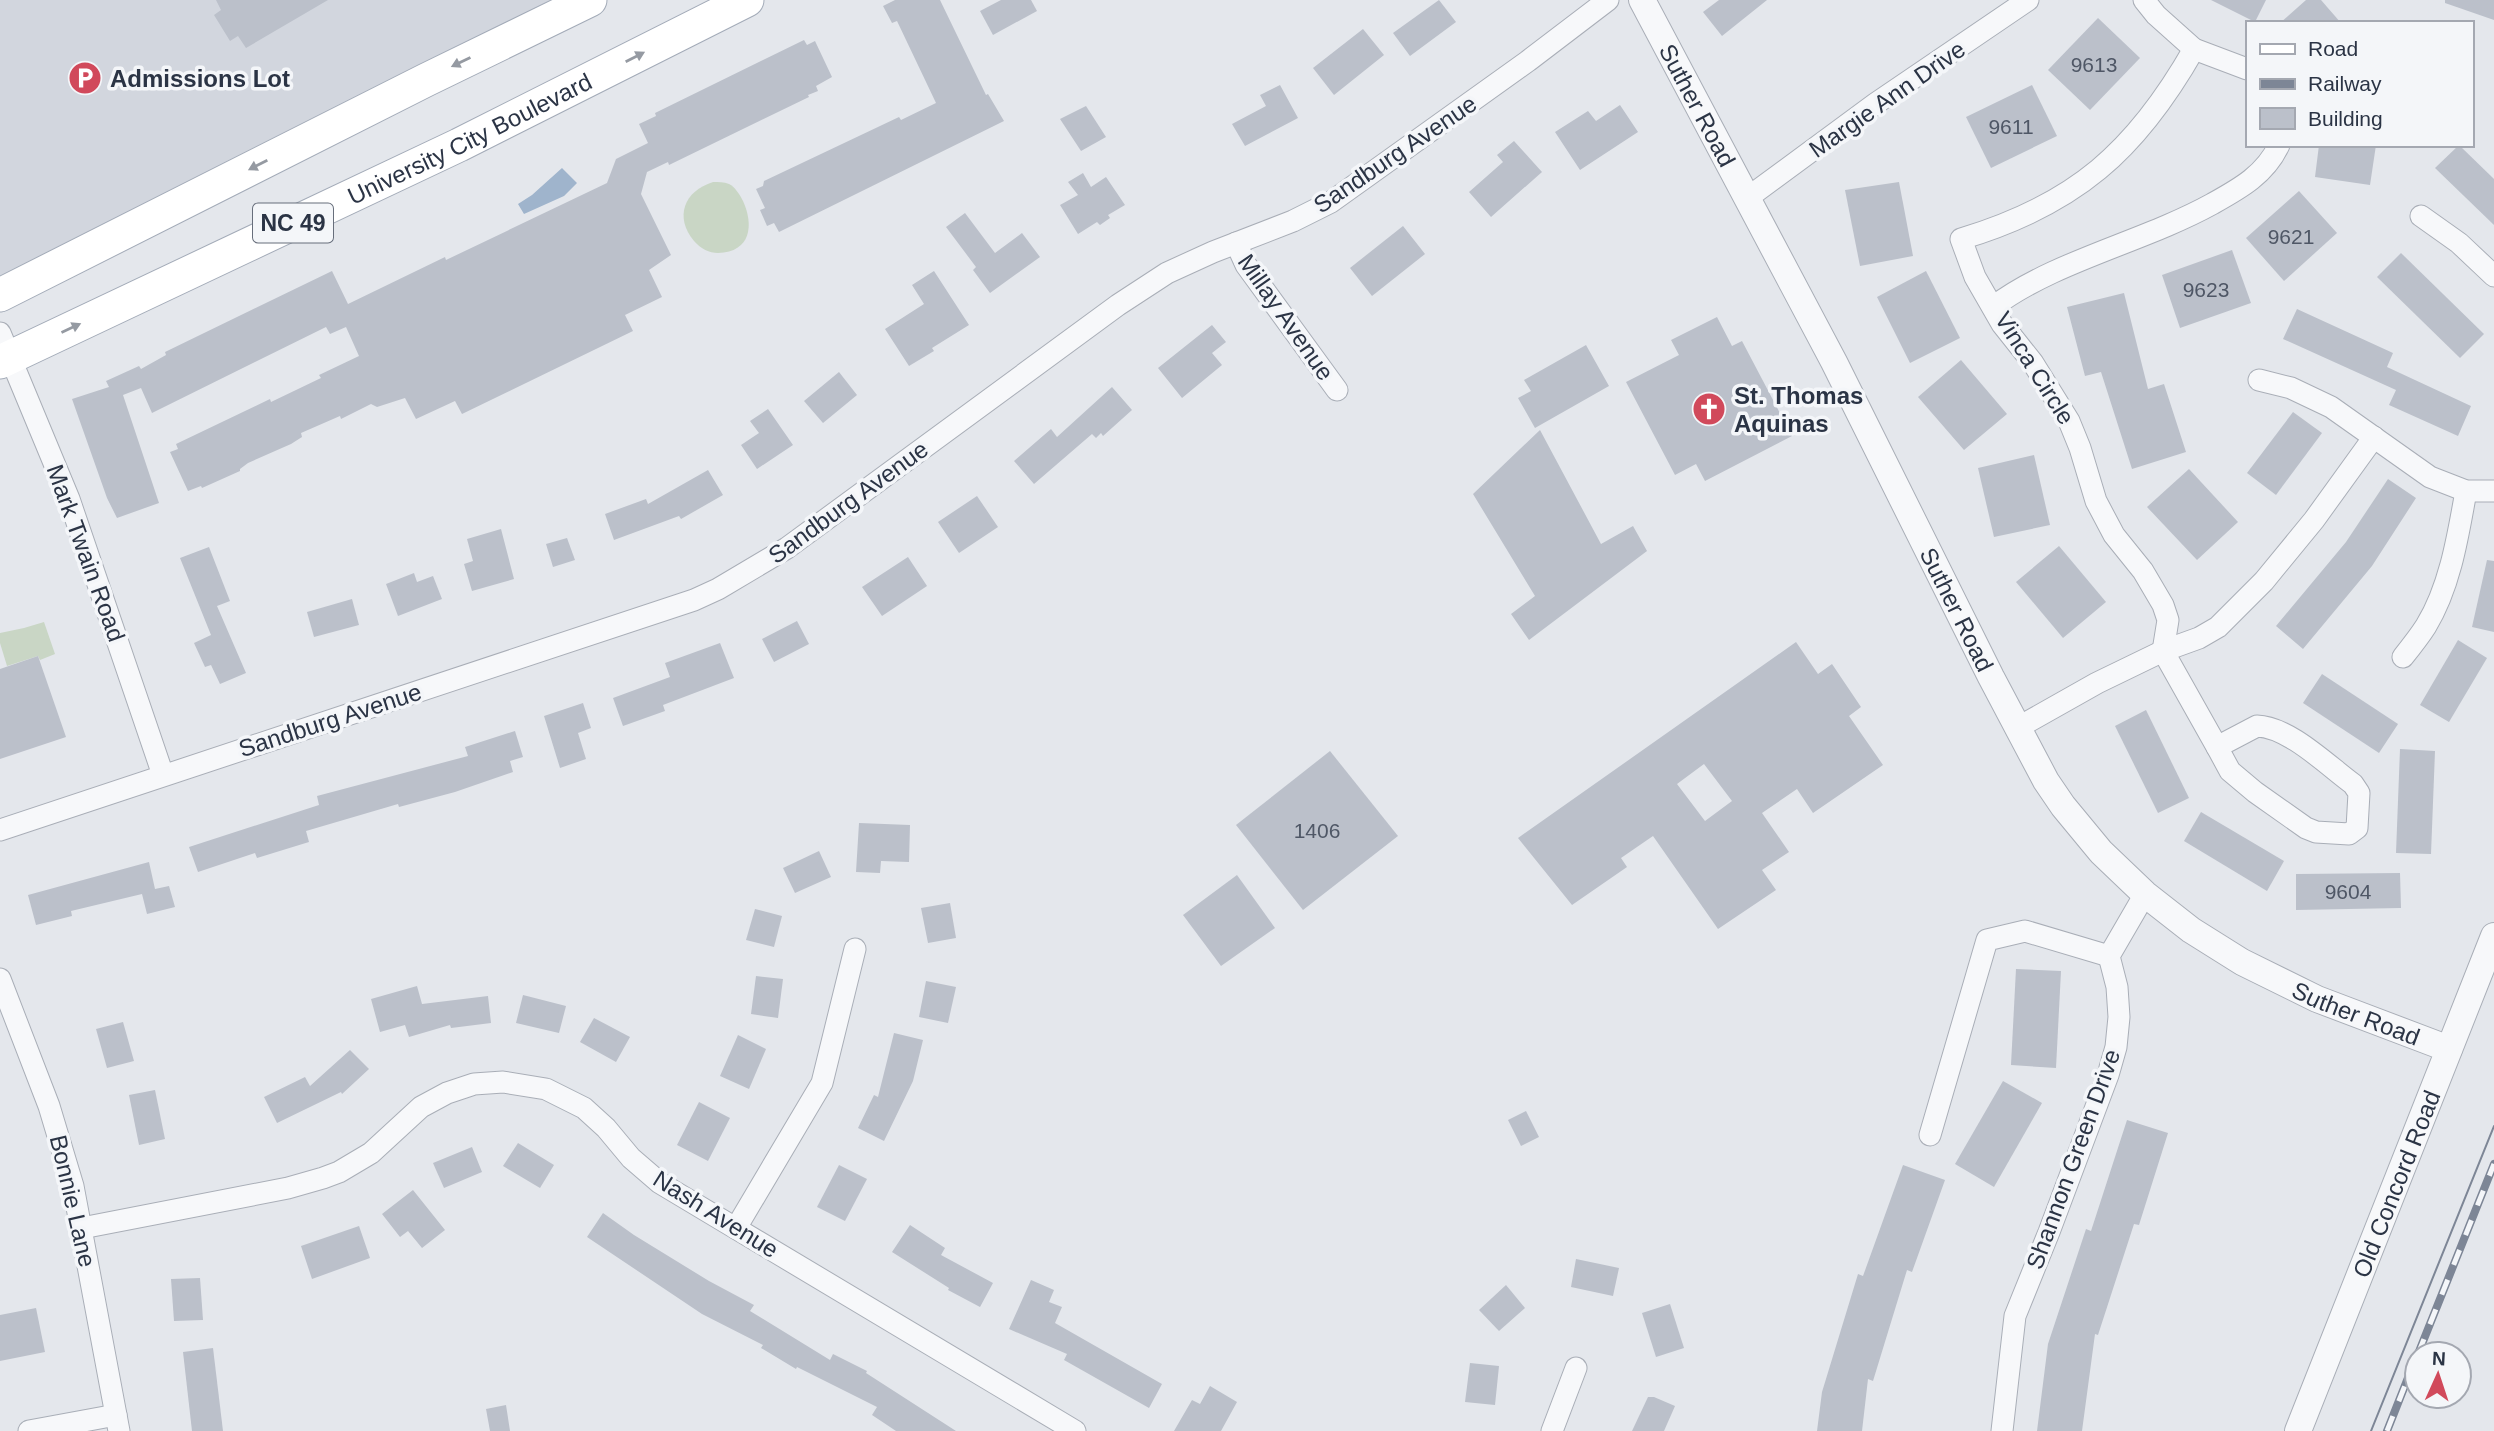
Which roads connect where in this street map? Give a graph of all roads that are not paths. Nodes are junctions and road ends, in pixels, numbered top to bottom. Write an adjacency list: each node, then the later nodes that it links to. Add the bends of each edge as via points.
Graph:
1 (590, 0): 14 (main road, NC 49, one-way to 14)
2 (747, 0): 16 (main road, University City Boulevard / NC 49, one-way to 2, via 458,145)
3 (1608, 0): 12 (street, Sandburg Avenue, via 1331,202)
4 (1642, 0): 10 (street, Suther Road)
5 (2028, 0): 10 (street, Margie Ann Drive)
6 (2144, 0): 7 (street)
7 (2194, 48): 8 (street); 15 (street, via 2141,129 2104,167 2036,210 1961,239 1975,278)
8 (2246, 69)
9 (2278, 147): 15 (street, Vinca Circle, via 2259,174 2181,222 2064,269 2011,293)
10 (1746, 199): 24 (street, Suther Road, via 1834,362)
11 (2421, 216): 13 (street)
12 (1236, 243): 18 (street, Millay Avenue, via 1246,265); 26 (street, Sandburg Avenue, via 1167,273 1118,305 787,548 718,589)
13 (2494, 276)
14 (0, 295)
15 (1993, 307): 22 (street, Vinca Circle, via 2070,421 2096,501 2163,605 2168,620)
16 (3, 351): 26 (street, Mark Twain Road, via 69,499)
17 (2259, 380): 19 (street, via 2291,388 2331,407)
18 (1337, 390)
19 (2374, 438): 20 (street, via 2430,477); 22 (street, via 2264,581 2218,627)
20 (2466, 491): 21 (street); 23 (street, via 2444,584 2427,625)
21 (2494, 491)
22 (2163, 651): 24 (street); 25 (street)
23 (2403, 657)
24 (2018, 727): 28 (street, Suther Road, via 2063,806 2101,852)
25 (2217, 747): 25 (street, via 2230,771 2306,828 2349,834 2357,828 2359,793 2353,784 2284,734 2257,726)
26 (163, 775): 27 (street, Sandburg Avenue)
27 (0, 830)
28 (2145, 894): 31 (street); 33 (street, Suther Road, via 2191,930 2274,979)
29 (2494, 936): 33 (street, Old Concord Road)
30 (855, 949): 36 (street, via 822,1083)
31 (2109, 957): 34 (street, via 2025,931 1987,940); 42 (street, Shannon Green Drive, via 2117,987 2116,1047 2015,1315)
32 (0, 979): 35 (street, Bonnie Lane, via 49,1106)
33 (2449, 1049): 43 (street, Old Concord Road)
34 (1930, 1135)
35 (82, 1228): 36 (street, Nash Avenue, via 323,1178 371,1153 415,1112 447,1093 474,1084 503,1082 545,1089 584,1108 660,1183); 38 (street, Bonnie Lane)
36 (737, 1228): 40 (street, Nash Avenue)
37 (1576, 1368): 41 (street)
38 (118, 1423): 39 (street)
39 (29, 1431)
40 (1075, 1431)
41 (1552, 1431)
42 (2002, 1431)
43 (2298, 1431)

